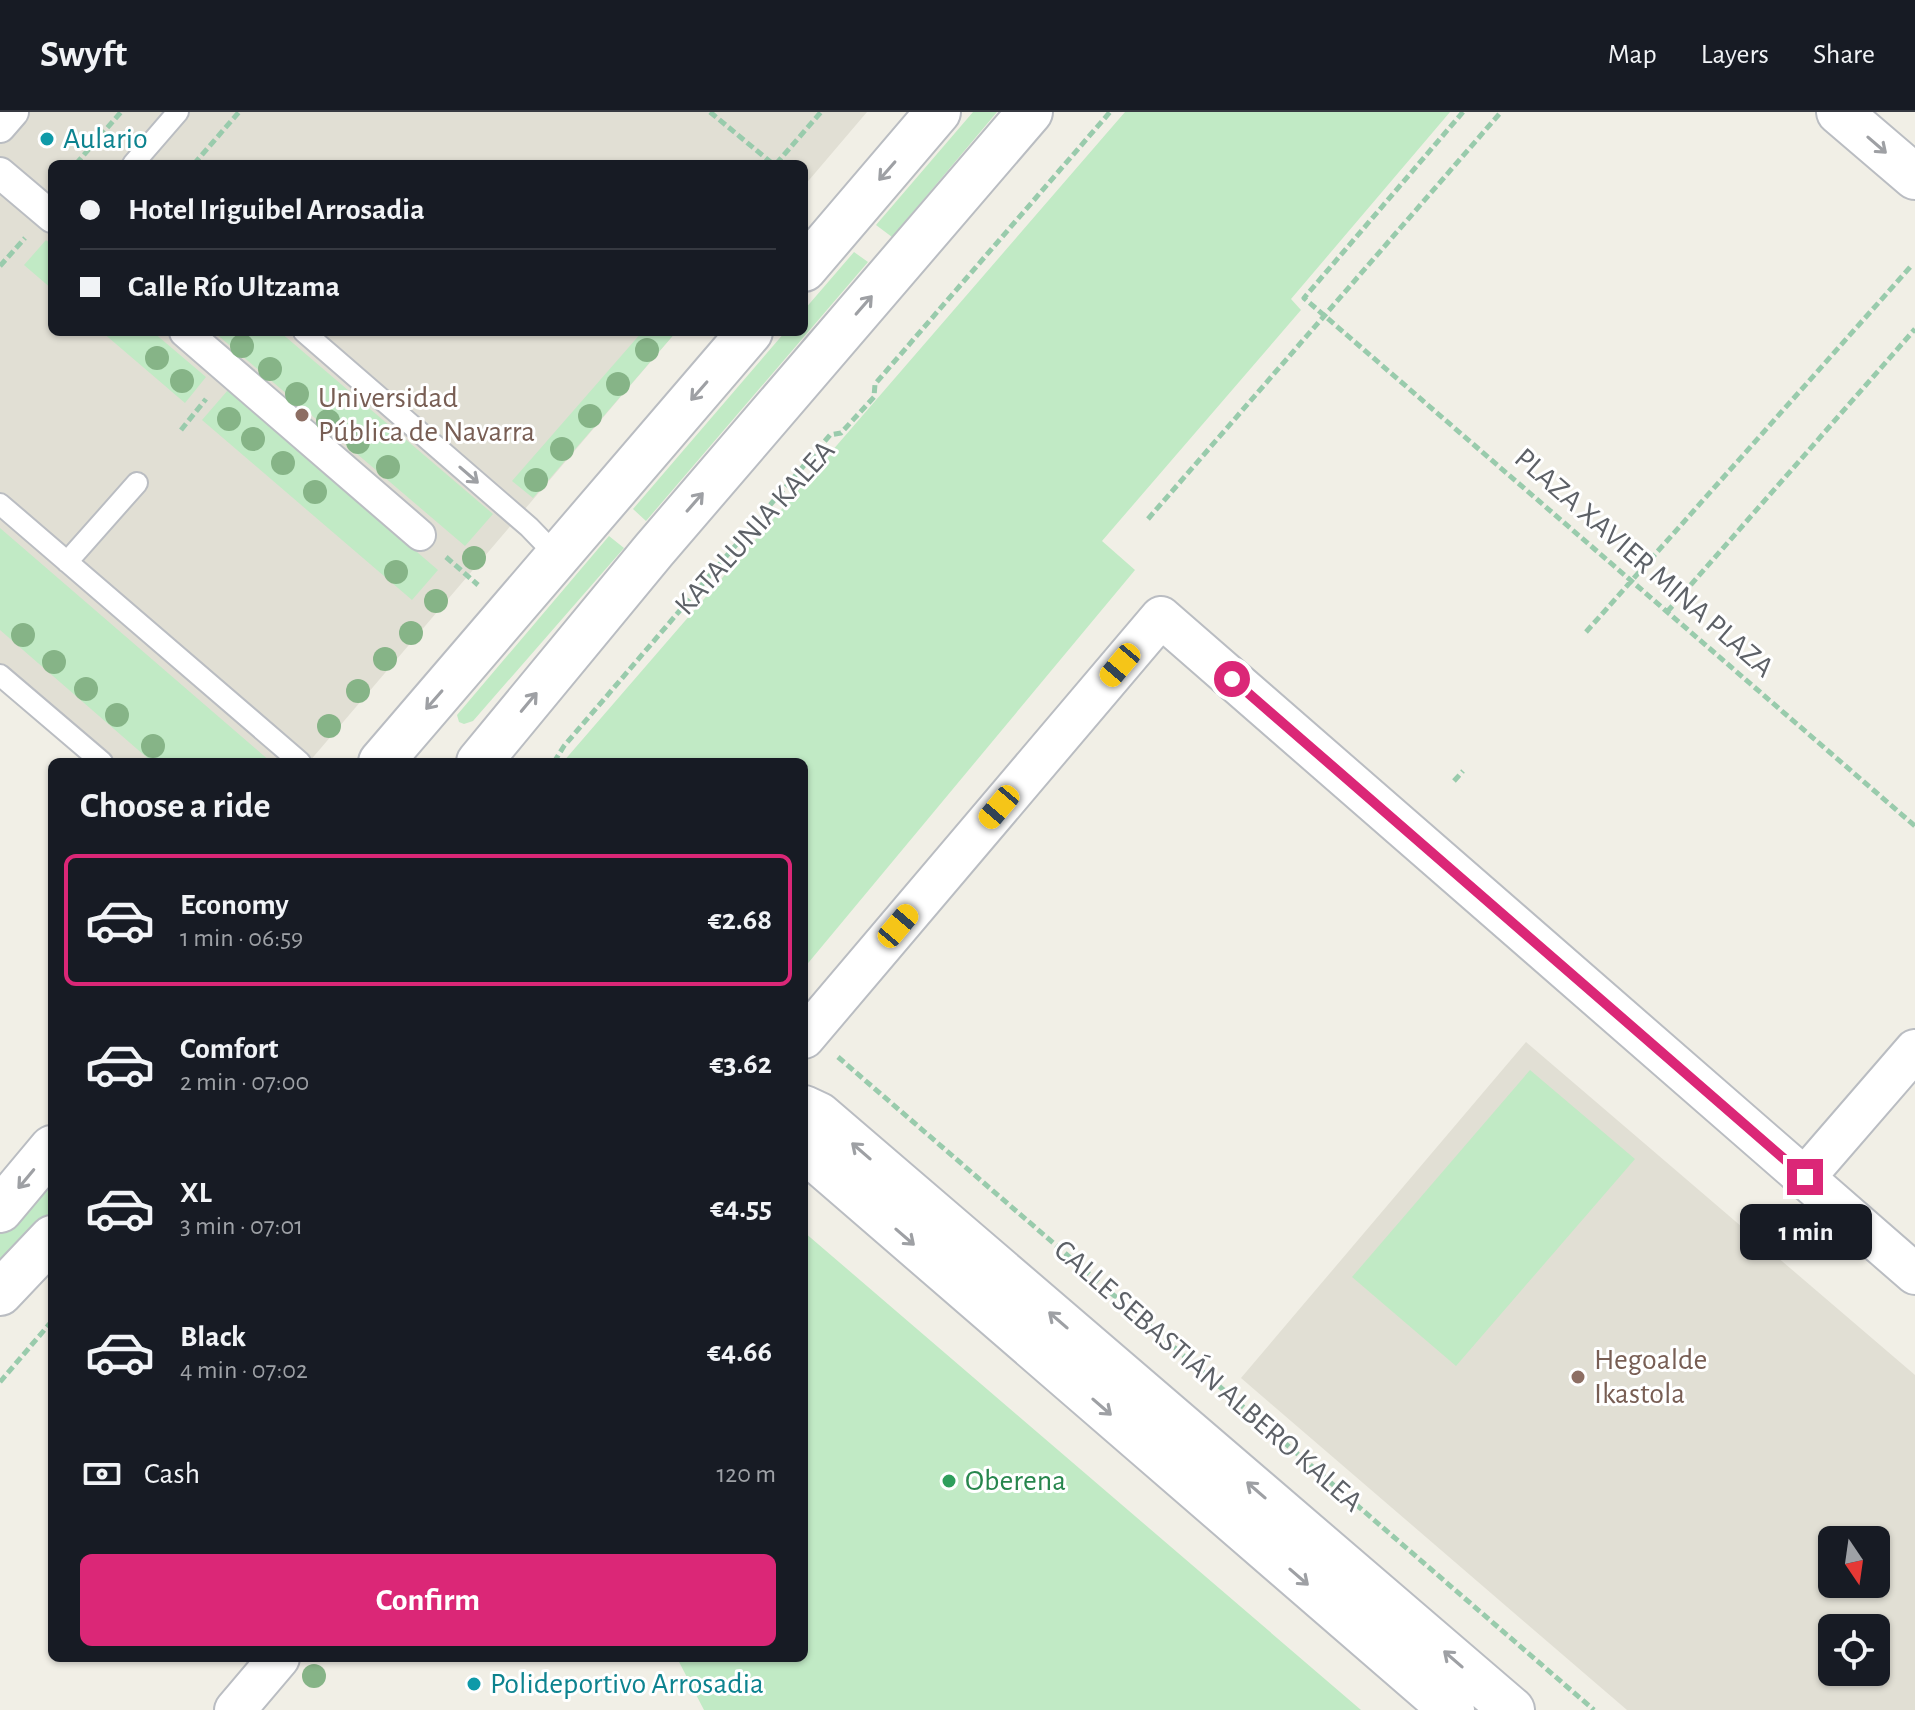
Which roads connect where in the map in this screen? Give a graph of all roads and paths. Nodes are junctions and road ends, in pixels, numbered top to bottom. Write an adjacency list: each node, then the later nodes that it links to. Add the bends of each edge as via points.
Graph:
1 (13, 112): 13 (street)
2 (121, 112): 14 (path)
3 (178, 112): 15 (lane)
4 (239, 112): 16 (path)
5 (710, 112): 17 (path)
6 (821, 112): 18 (path)
7 (938, 112): 22 (street, one-way to 22)
8 (1030, 112): 44 (street, KATALUNIA KALEA, one-way to 8)
9 (1110, 112): 45 (path, KATALUNIA KALEA, via 875,384 874,397 841,433 830,435)
10 (1463, 112): 24 (path, PLAZA XAVIER MINA PLAZA, via 1304,298)
11 (1501, 112): 24 (path)
12 (1839, 112): 20 (street, one-way to 20)
13 (0, 127)
14 (79, 160)
15 (136, 160)
16 (197, 160)
17 (769, 160)
18 (778, 160)
19 (0, 173): 21 (street)
20 (1915, 177)
21 (48, 214)
22 (808, 264)
23 (1912, 265): 37 (path)
24 (1323, 315): 31 (path); 37 (path, PLAZA XAVIER MINA PLAZA)
25 (1915, 329): 38 (path)
26 (190, 336): 32 (street)
27 (309, 336): 33 (lane, one-way to 33)
28 (747, 336): 33 (street, one-way to 33)
29 (137, 483): 35 (lane)
30 (0, 504): 35 (lane)
31 (1148, 519)
32 (420, 535)
33 (558, 557): 43 (street, one-way to 43)
34 (450, 560): 36 (path)
35 (67, 562): 42 (lane)
36 (471, 579)
37 (1631, 581): 38 (path, PLAZA XAVIER MINA PLAZA); 39 (path)
38 (1667, 612): 48 (path, PLAZA XAVIER MINA PLAZA)
39 (1586, 632)
40 (0, 675): 41 (lane)
41 (97, 758)
42 (295, 758)
43 (384, 758)
44 (482, 758)
45 (556, 758)
46 (1463, 771): 47 (path)
47 (1454, 781)
48 (1915, 826)
49 (819, 1046): 54 (street, via 1161,617); 65 (path, CALLE SEBASTIÁN ALBERO KALEA)
50 (1915, 1050): 54 (street)
51 (808, 1110): 64 (street, CALLE SEBASTIÁN ALBERO KALEA, one-way to 51)
52 (808, 1152): 63 (street, one-way to 63)
53 (48, 1153): 55 (street, one-way to 55)
54 (1805, 1177): 57 (street)
55 (0, 1210)
56 (48, 1242): 58 (street)
57 (1915, 1274)
58 (0, 1293)
59 (48, 1326): 60 (path)
60 (0, 1382)
61 (276, 1662): 62 (street)
62 (235, 1710)
63 (1452, 1710)
64 (1512, 1710)
65 (1594, 1710)

